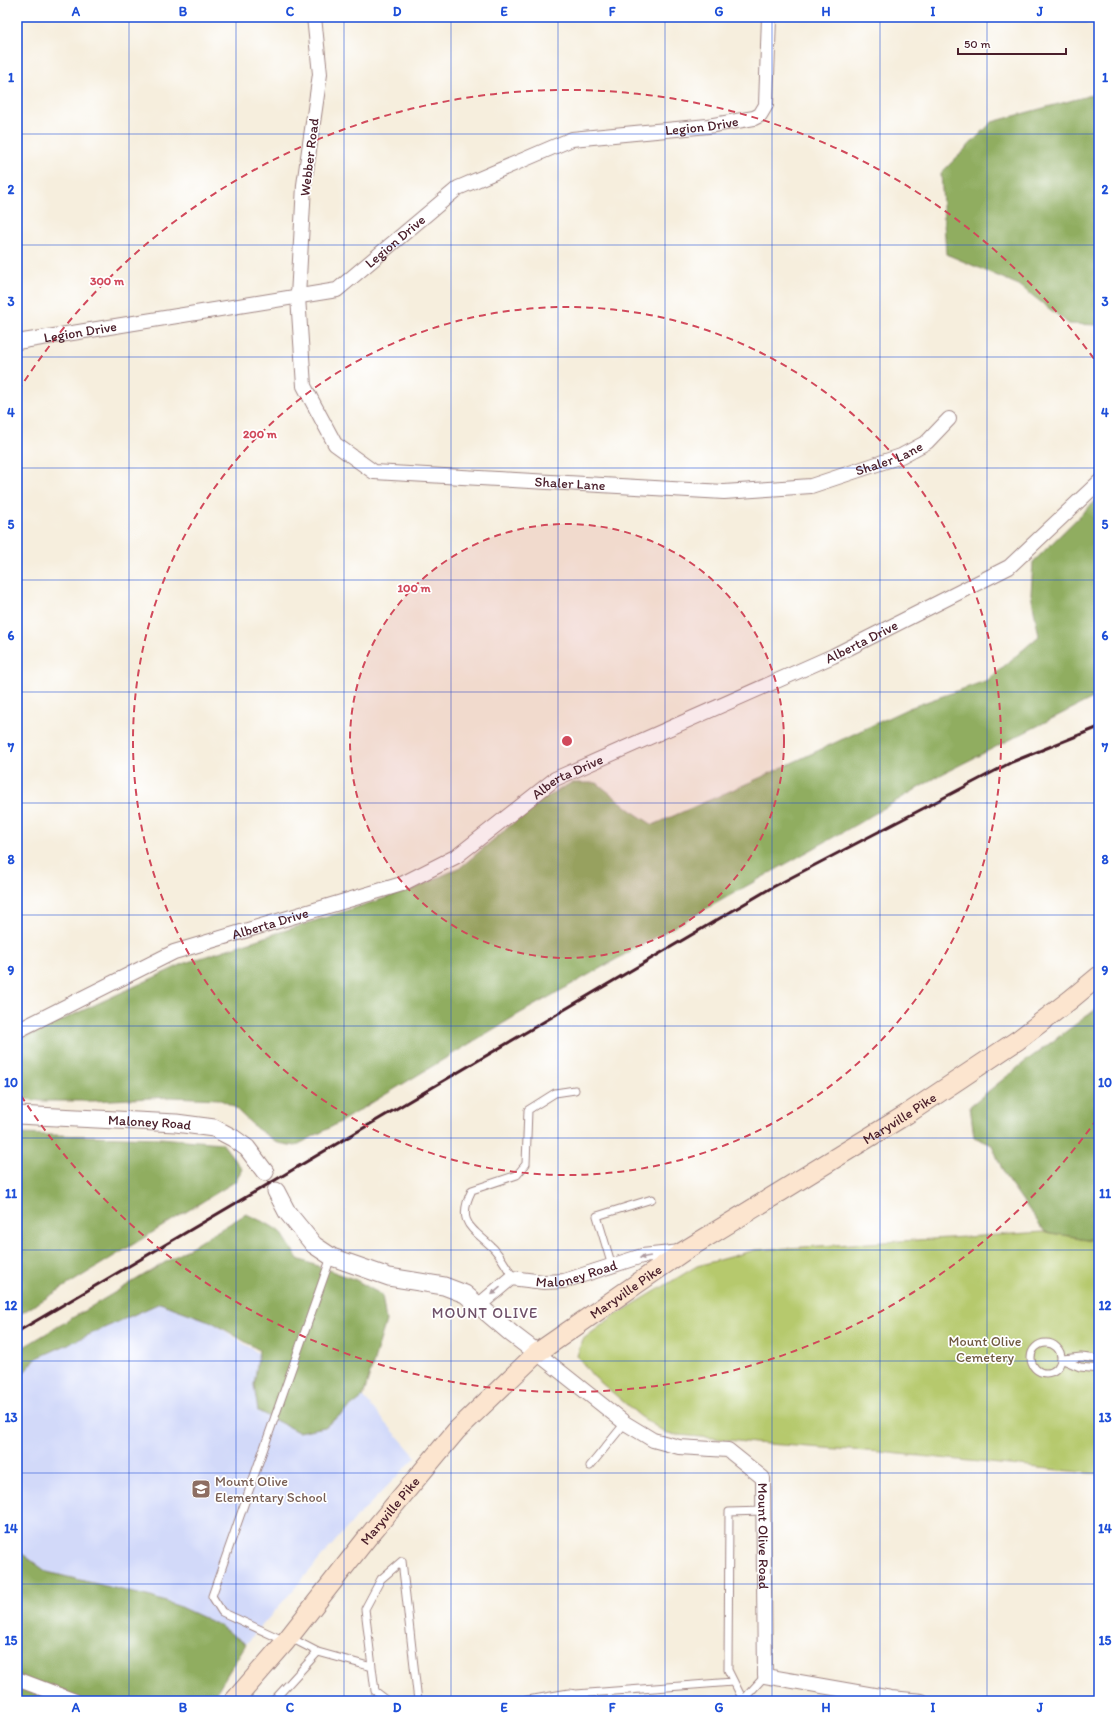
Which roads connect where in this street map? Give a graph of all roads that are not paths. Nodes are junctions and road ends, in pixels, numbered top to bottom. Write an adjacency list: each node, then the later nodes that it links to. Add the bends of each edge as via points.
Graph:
1 (314, 17): 3 (street, Webber Road, via 320,74 304,185)
2 (769, 17): 3 (street, Legion Drive, via 767,99 760,115 708,126 572,139 458,188 337,290)
3 (298, 297): 4 (street, Legion Drive); 5 (street, Shaler Lane, via 304,386 335,444 374,472 724,492 811,486 901,456 927,442)
4 (17, 342)
5 (949, 419)
6 (1099, 482): 8 (street, Alberta Drive, via 1009,567 834,656 555,779 450,860 402,884 174,952)
7 (1099, 976): 14 (main road, Maryville Pike, via 1011,1044 907,1114)
8 (17, 1031)
9 (575, 1090): 17 (lane, via 555,1093 528,1110 526,1164 517,1176 472,1190 467,1200 466,1218 471,1228 504,1261)
10 (17, 1115): 11 (street, Maloney Road, via 176,1123 214,1128 247,1148)
11 (265, 1172)
12 (276, 1191): 15 (street, via 287,1212 314,1245)
13 (652, 1199): 16 (lane, via 597,1216)
14 (684, 1251): 16 (street, Maloney Road, one-way to 16, via 642,1256); 19 (main road, Maryville Pike)
15 (332, 1257): 18 (street, via 389,1277 444,1286 465,1294); 26 (lane, via 212,1596 222,1612)
16 (612, 1266): 17 (street, Maloney Road, via 564,1280 544,1282)
17 (513, 1278): 18 (street, one-way to 18)
18 (478, 1306): 19 (street)
19 (537, 1353): 23 (street, Mount Olive Road); 26 (main road, Maryville Pike, via 456,1431 367,1538)
20 (1061, 1359): 20 (lane, via 1055,1346 1046,1343 1036,1346 1030,1359 1034,1369 1043,1373 1053,1371); 21 (lane); 22 (lane, via 1080,1367)
21 (1099, 1359)
22 (1099, 1369)
23 (624, 1423): 24 (lane); 25 (street, Mount Olive Road, via 653,1440 679,1447 728,1450 763,1478)
24 (590, 1466)
25 (764, 1511): 29 (street, Mount Olive Road); 31 (lane, via 729,1512 728,1670)
26 (288, 1639): 27 (lane); 36 (main road, Maryville Pike)
27 (318, 1652): 28 (lane); 37 (lane)
28 (372, 1667): 38 (lane, via 375,1691); 39 (lane, via 365,1609 380,1579 402,1561)
29 (765, 1676): 33 (lane); 34 (street)
30 (17, 1679): 35 (street)
31 (734, 1682): 32 (lane); 33 (lane)
32 (576, 1698): 40 (lane, via 569,1693)
33 (742, 1700)
34 (892, 1700): 41 (street)
35 (75, 1701)
36 (234, 1701)
37 (273, 1701)
38 (388, 1701)
39 (418, 1701)
40 (522, 1701)
41 (922, 1701)

